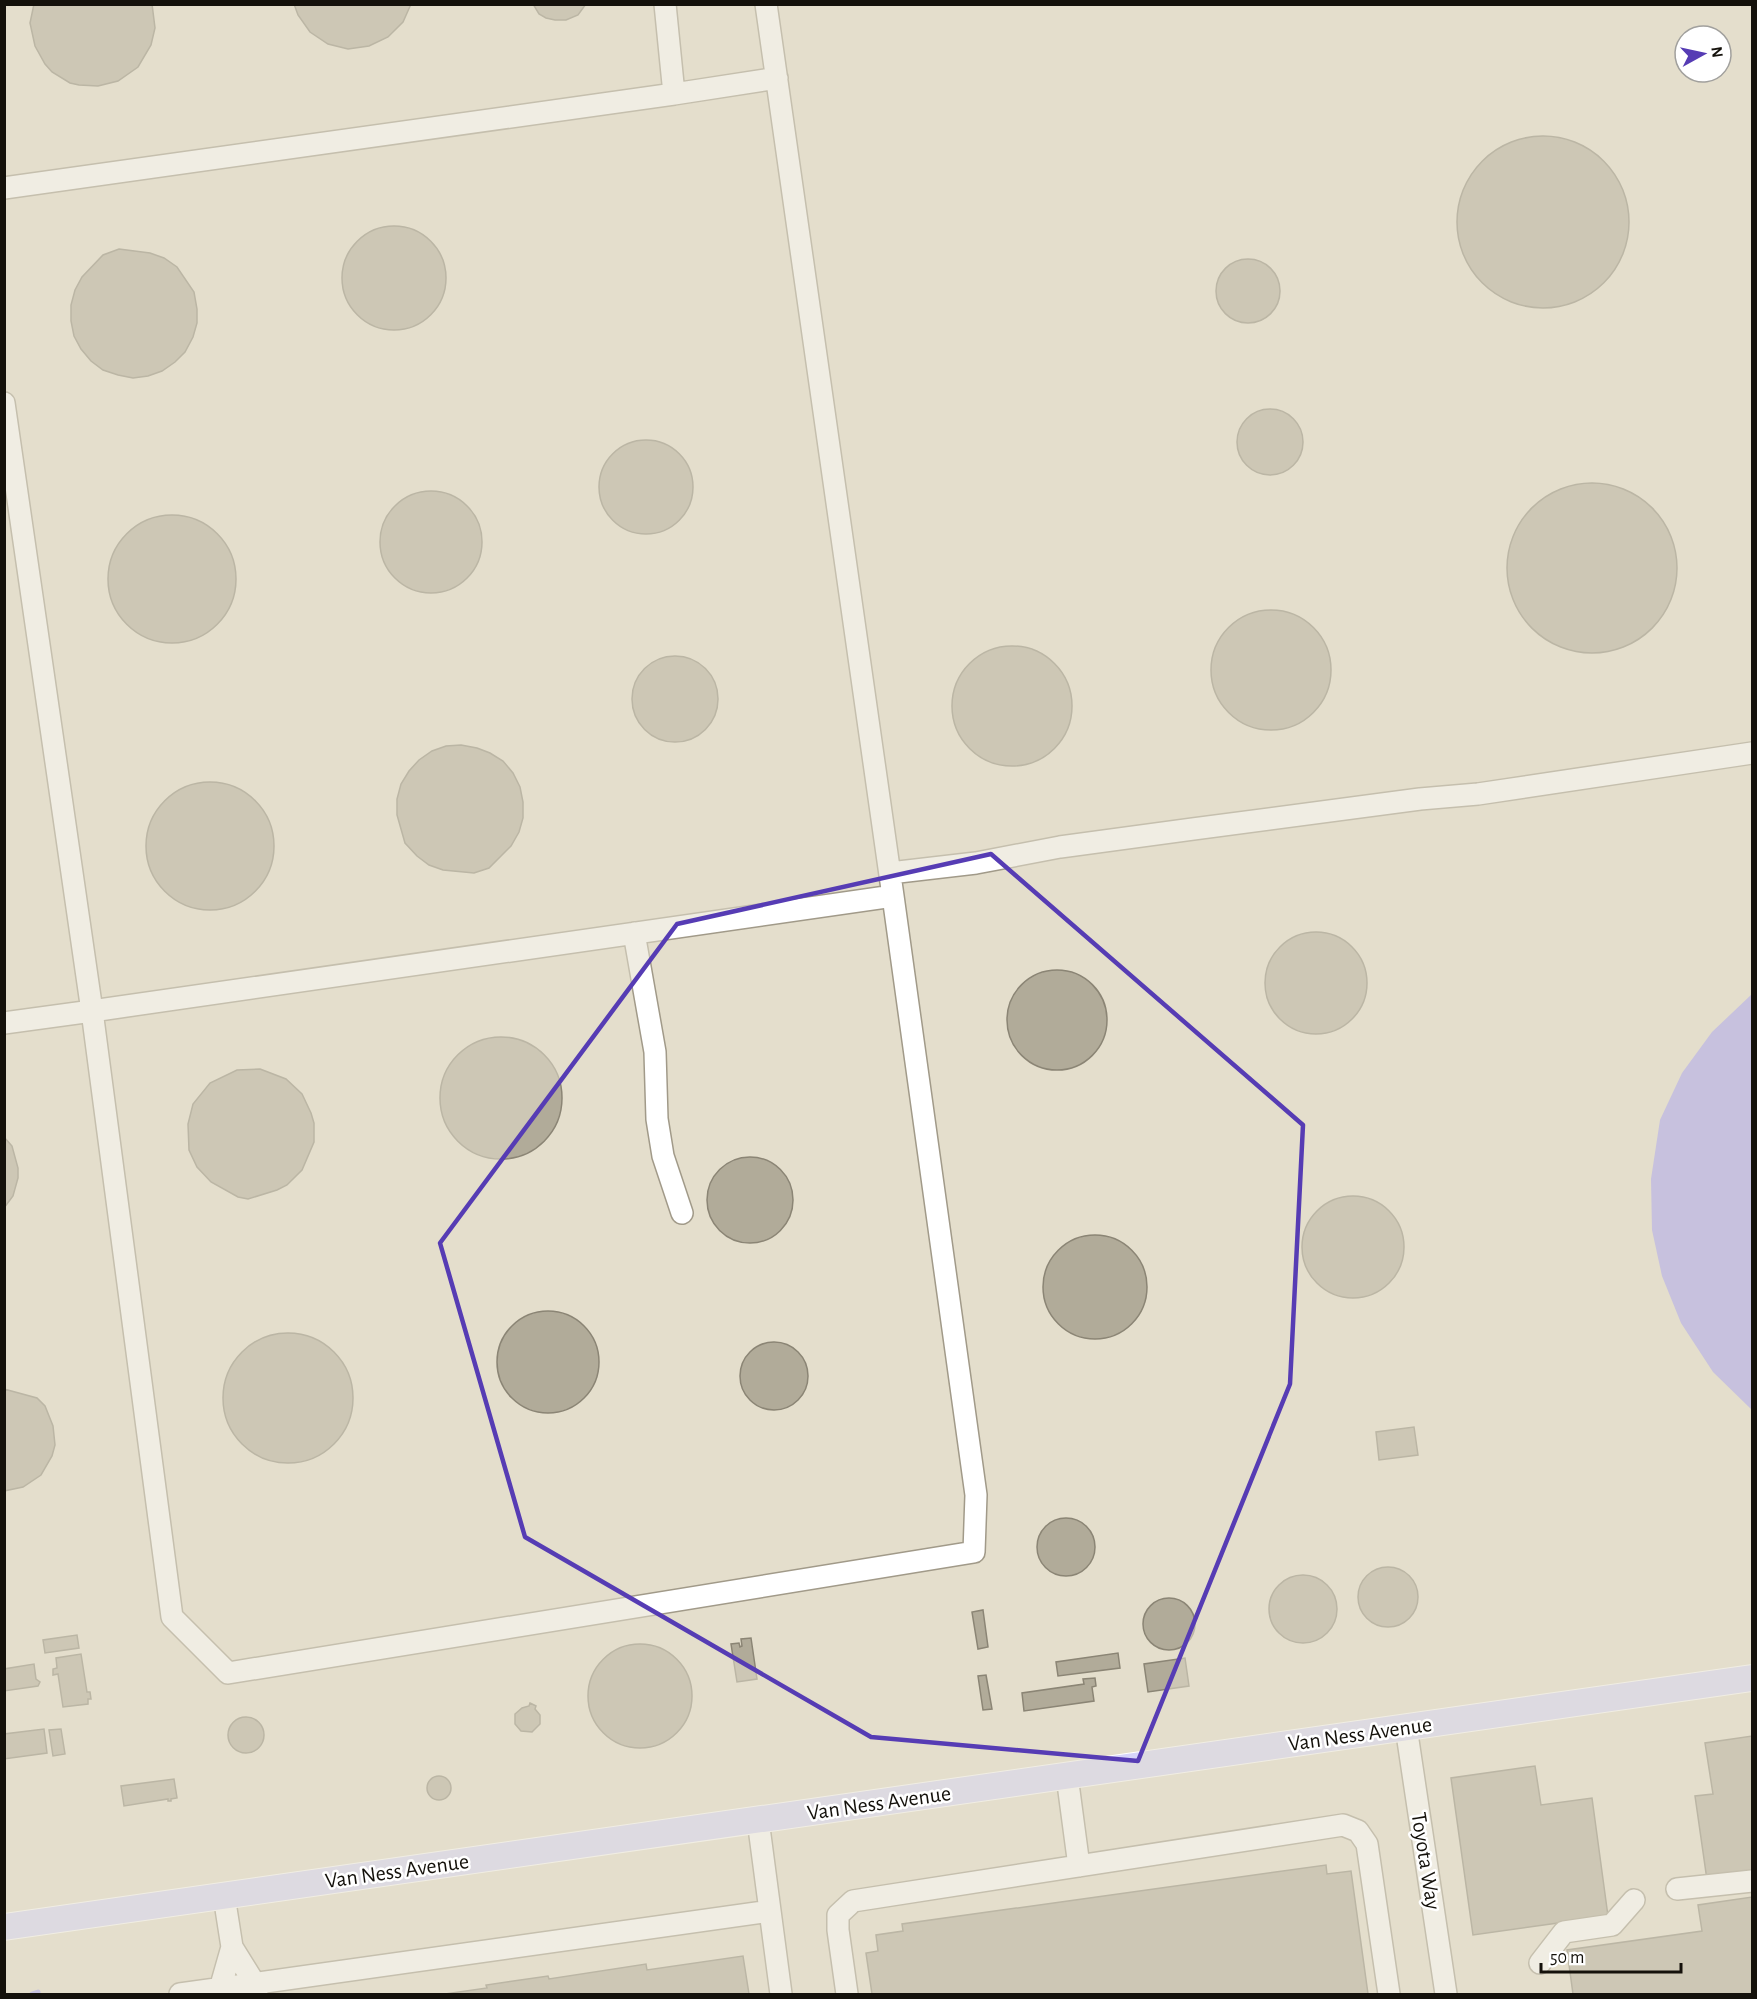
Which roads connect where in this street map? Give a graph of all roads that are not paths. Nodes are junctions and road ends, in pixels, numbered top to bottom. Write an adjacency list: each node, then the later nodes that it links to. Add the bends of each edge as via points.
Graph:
1 (665, 4): 4 (street)
2 (766, 4): 3 (street)
3 (777, 78): 4 (street); 8 (street)
4 (674, 94): 5 (street)
5 (4, 188)
6 (4, 402): 11 (street)
7 (1752, 753): 8 (street)
8 (890, 873): 9 (street)
9 (894, 896): 10 (street); 11 (street, via 976,1495 974,1552 228,1672 172,1617)
10 (634, 933): 11 (street); 13 (street, via 655,1052 657,1119 663,1156)
11 (92, 1011): 12 (street)
12 (4, 1023)
13 (682, 1213)
14 (1752, 1678): 15 (main road, Van Ness Avenue)
15 (1406, 1728): 16 (main road, Van Ness Avenue); 33 (street, Toyota Way)
16 (1067, 1776): 17 (main road, Van Ness Avenue); 18 (street)
17 (758, 1820): 21 (main road, Van Ness Avenue); 23 (street)
18 (1079, 1866): 31 (street, via 854,1901 838,1916); 32 (street, via 1343,1825 1358,1831 1367,1844)
19 (1752, 1881): 20 (street)
20 (1677, 1889)
21 (225, 1896): 24 (main road, Van Ness Avenue); 25 (street)
22 (1634, 1900): 26 (street, via 1612,1925 1564,1932)
23 (770, 1911): 27 (street); 30 (street)
24 (4, 1927)
25 (232, 1947): 27 (street); 28 (street)
26 (1540, 1963)
27 (256, 1989): 28 (street)
28 (220, 1992): 29 (street)
29 (180, 1995)
30 (781, 1995)
31 (847, 1995)
32 (1389, 1995)
33 (1446, 1995)

